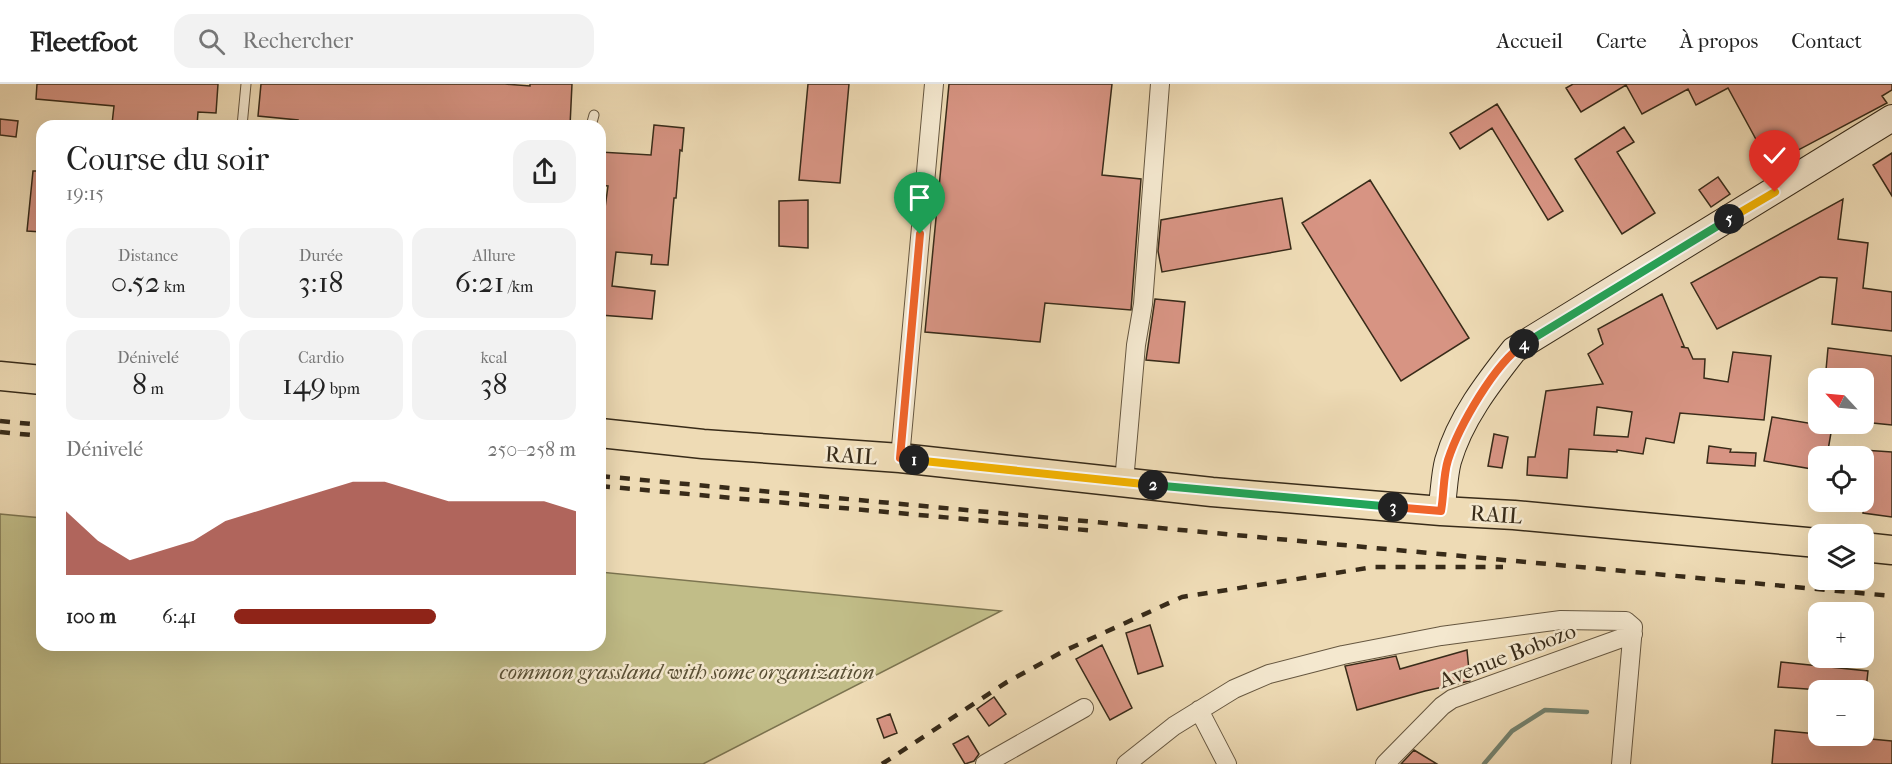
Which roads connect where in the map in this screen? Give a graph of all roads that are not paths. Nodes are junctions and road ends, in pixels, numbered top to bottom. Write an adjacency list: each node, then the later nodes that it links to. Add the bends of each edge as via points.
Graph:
1 (246, 84): 6 (lane)
2 (934, 84): 11 (street)
3 (1160, 84): 12 (street)
4 (594, 115): 7 (lane)
5 (1892, 118): 13 (street, via 1514,350 1463,426 1448,461)
6 (243, 120)
7 (593, 120)
8 (0, 376): 9 (main road)
9 (36, 379)
10 (606, 434): 11 (main road, RAIL)
11 (900, 458): 12 (main road, RAIL)
12 (1124, 482): 13 (main road, RAIL)
13 (1441, 511): 14 (main road, RAIL)
14 (1808, 542)
15 (1874, 548): 16 (main road)
16 (1892, 550)
17 (1633, 630): 19 (street, via 1626,621 1561,621 1441,636 1269,674); 23 (street, Avenue Bobozo, via 1452,699); 24 (street)
18 (1084, 708): 20 (street)
19 (1199, 710): 21 (street); 22 (street)
20 (985, 764)
21 (1126, 764)
22 (1227, 764)
23 (1385, 764)
24 (1621, 764)

